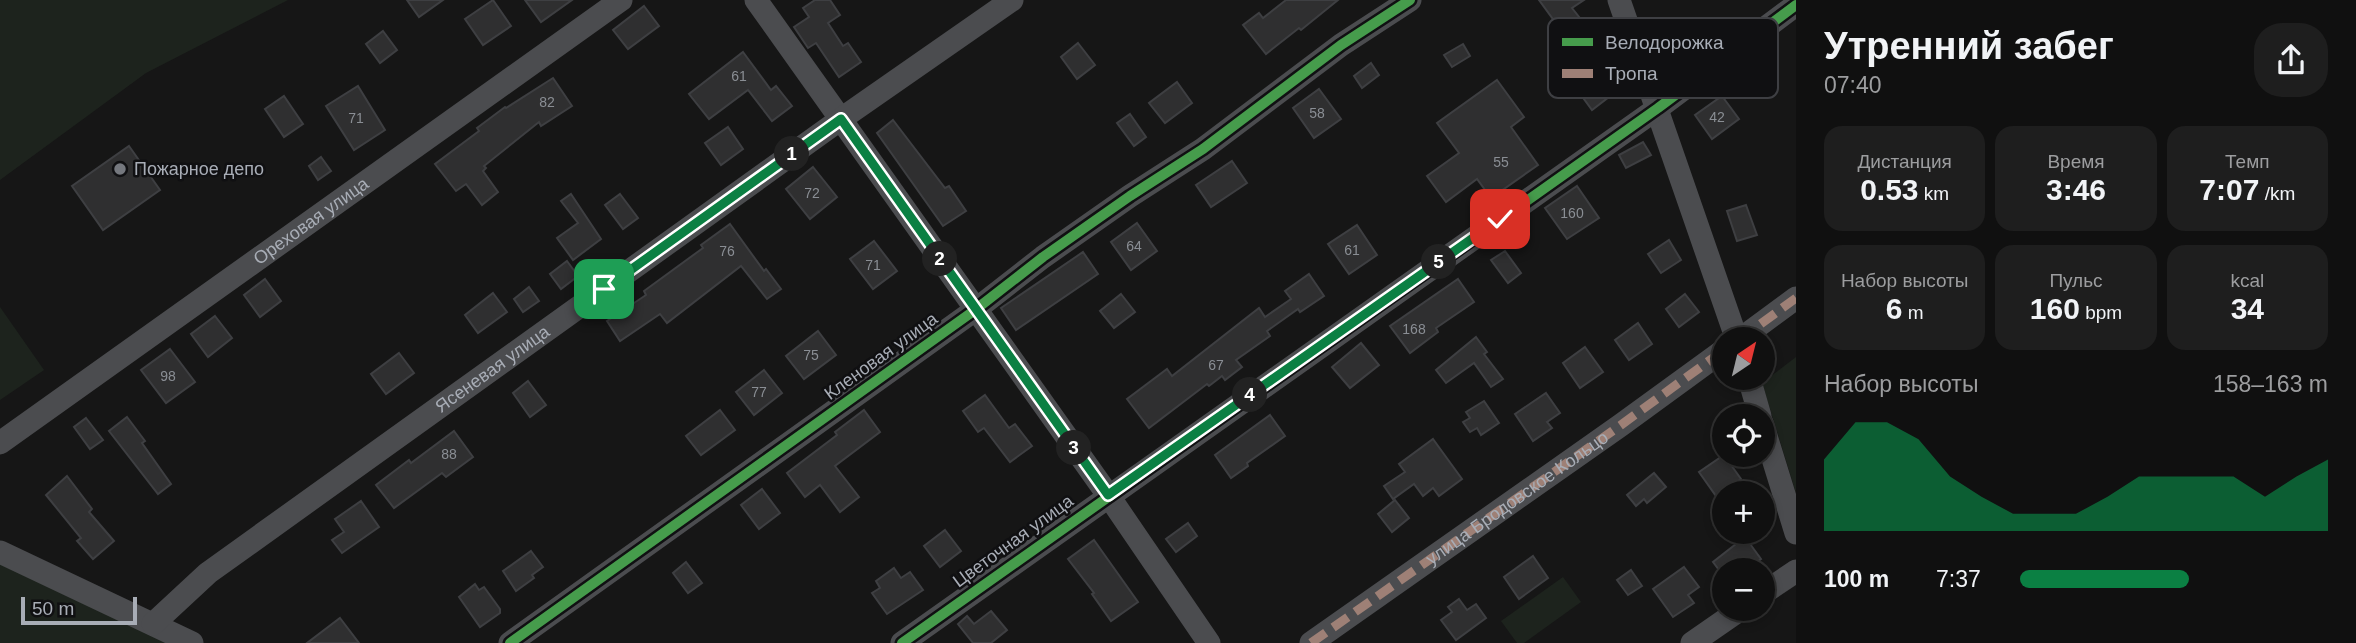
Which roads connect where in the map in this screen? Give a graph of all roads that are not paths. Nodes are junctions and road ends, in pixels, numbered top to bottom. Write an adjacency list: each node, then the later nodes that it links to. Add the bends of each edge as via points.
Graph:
1 (621, 0): 18 (street, Ореховая улица)
2 (756, 0): 12 (street)
3 (1012, 0): 12 (street, Ясеневая улица)
4 (1410, 0): 14 (street, Кленовая улица, via 1043,257)
5 (1619, 0): 7 (street)
6 (1796, 5): 8 (street, Цветочная улица)
7 (1626, 18)
8 (1778, 18)
9 (1654, 98): 11 (street)
10 (1671, 98): 11 (street, Цветочная улица)
11 (1658, 108): 15 (street); 20 (street, Цветочная улица)
12 (841, 119): 14 (street); 26 (street, Ясеневая улица, via 208,573)
13 (1796, 298): 16 (street)
14 (975, 310): 20 (street); 28 (street, Кленовая улица)
15 (1734, 327)
16 (1756, 327)
17 (1712, 359): 31 (street, улица Бродовское Кольцо)
18 (0, 443)
19 (1775, 465): 21 (street)
20 (1108, 495): 29 (street, Цветочная улица); 30 (street)
21 (1796, 533)
22 (0, 552): 26 (street)
23 (1796, 571): 24 (street)
24 (1775, 585)
25 (1724, 621): 32 (street)
26 (153, 624): 27 (street)
27 (192, 643)
28 (510, 643)
29 (901, 643)
30 (1209, 643)
31 (1311, 643)
32 (1692, 643)

